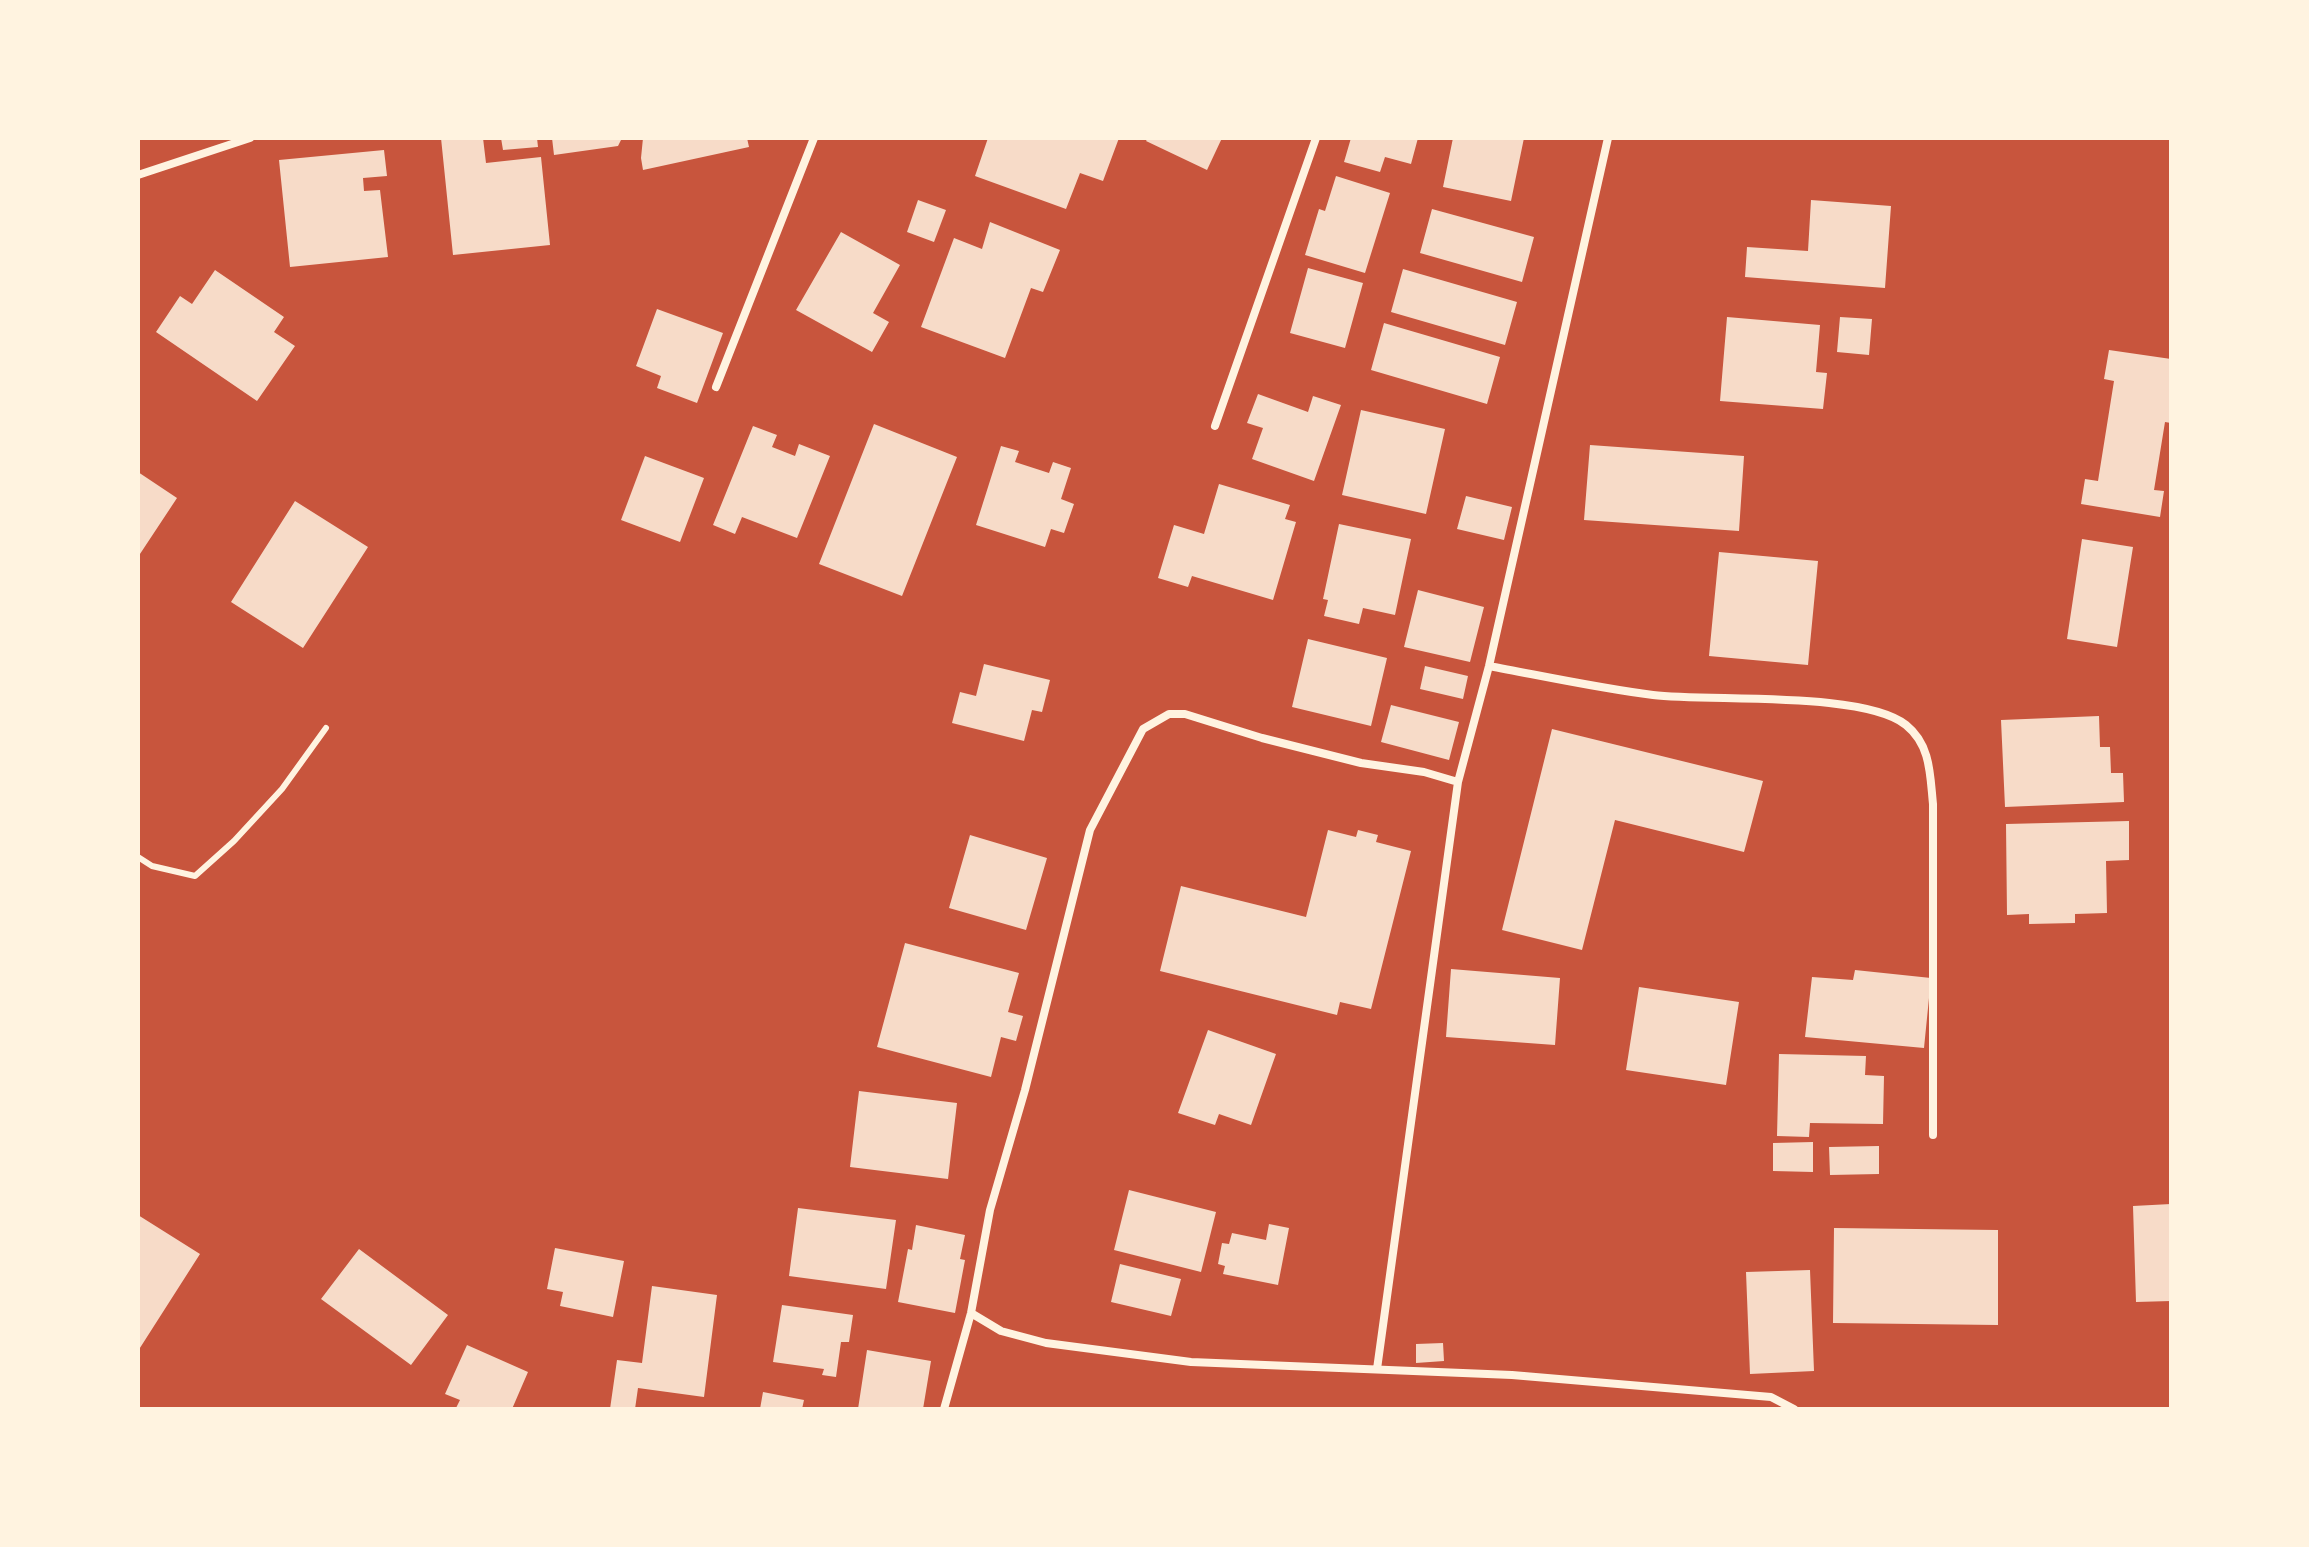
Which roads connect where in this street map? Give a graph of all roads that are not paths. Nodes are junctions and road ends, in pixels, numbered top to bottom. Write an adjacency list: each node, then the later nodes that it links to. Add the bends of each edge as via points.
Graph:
1 (250, 138): 5 (street)
2 (814, 138): 6 (street)
3 (1316, 138): 7 (street)
4 (1608, 138): 8 (street)
5 (138, 175)
6 (716, 387)
7 (1215, 426)
8 (1489, 666): 10 (street); 12 (street, via 1653,695 1848,705 1886,714 1908,726 1928,754 1933,804)
9 (326, 728): 11 (lane, via 282,789 195,876 152,866)
10 (1458, 782): 13 (street, via 1361,763 1185,714 1169,714 1143,729 1090,830 990,1210); 14 (street)
11 (138, 857)
12 (1933, 1135)
13 (971, 1313): 14 (street, via 1001,1331 1046,1343 1191,1362); 15 (street)
14 (1377, 1369): 16 (street, via 1771,1397)
15 (944, 1409)
16 (1794, 1409)

